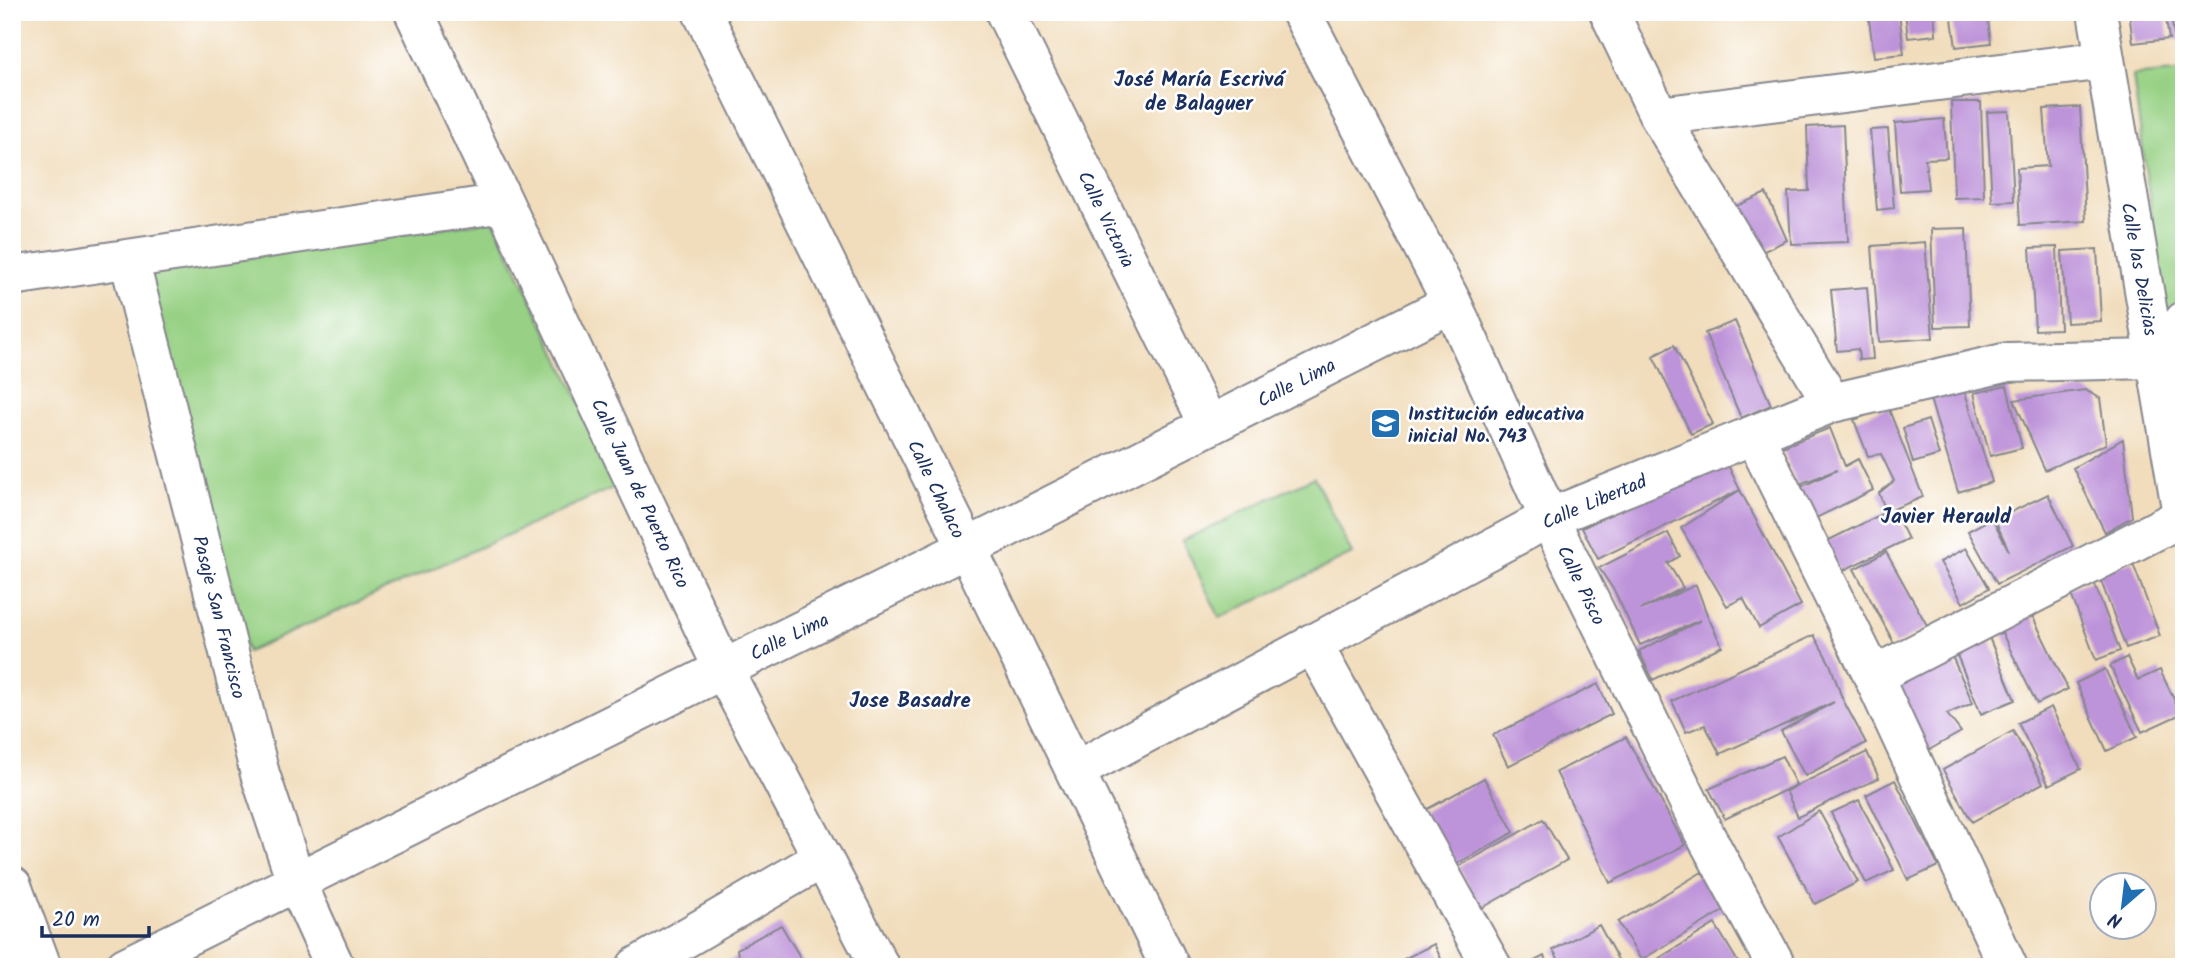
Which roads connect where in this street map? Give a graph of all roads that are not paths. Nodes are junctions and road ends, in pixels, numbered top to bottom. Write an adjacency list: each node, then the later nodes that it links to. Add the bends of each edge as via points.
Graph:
1 (414, 12): 9 (street, Calle Juan de Puerto Rico)
2 (702, 12): 20 (street, Calle Chalaco)
3 (1004, 12): 16 (street, Calle Victoria)
4 (1301, 12): 12 (street, Calle Pisco)
5 (1609, 12): 8 (street)
6 (2097, 12): 7 (street, Calle las Delicias)
7 (2105, 60): 8 (street); 14 (street, Calle las Delicias)
8 (1659, 116): 15 (street)
9 (504, 203): 10 (street); 22 (street, Calle Juan de Puerto Rico)
10 (129, 259): 11 (street); 26 (street, Pasaje San Francisco, via 260,774)
11 (12, 276)
12 (1452, 303): 16 (street, Calle Lima); 18 (street, Calle Pisco)
13 (2184, 321): 14 (street)
14 (2155, 359): 15 (street, Calle Libertad, via 2008,362); 19 (street, Calle las Delicias)
15 (1832, 403): 17 (street, Calle Libertad)
16 (1209, 425): 20 (street, Calle Lima)
17 (1754, 435): 18 (street, Calle Libertad); 23 (street)
18 (1549, 518): 21 (street, Calle Libertad); 35 (street, Calle Pisco, via 1703,831)
19 (2183, 521): 23 (street)
20 (967, 548): 22 (street, Calle Lima); 24 (street, Calle Chalaco)
21 (1312, 643): 24 (street, Calle Libertad); 34 (street)
22 (723, 668): 25 (street, Calle Juan de Puerto Rico); 26 (street, Calle Lima)
23 (1873, 676): 36 (street)
24 (1075, 771): 33 (street, Calle Chalaco)
25 (823, 858): 31 (street); 32 (street, Calle Juan de Puerto Rico)
26 (296, 881): 29 (street, Calle Lima); 30 (street, Pasaje San Francisco)
27 (12, 886): 28 (street)
28 (42, 967)
29 (125, 967)
30 (335, 967)
31 (636, 967)
32 (880, 967)
33 (1170, 967)
34 (1492, 967)
35 (1777, 967)
36 (2008, 967)

